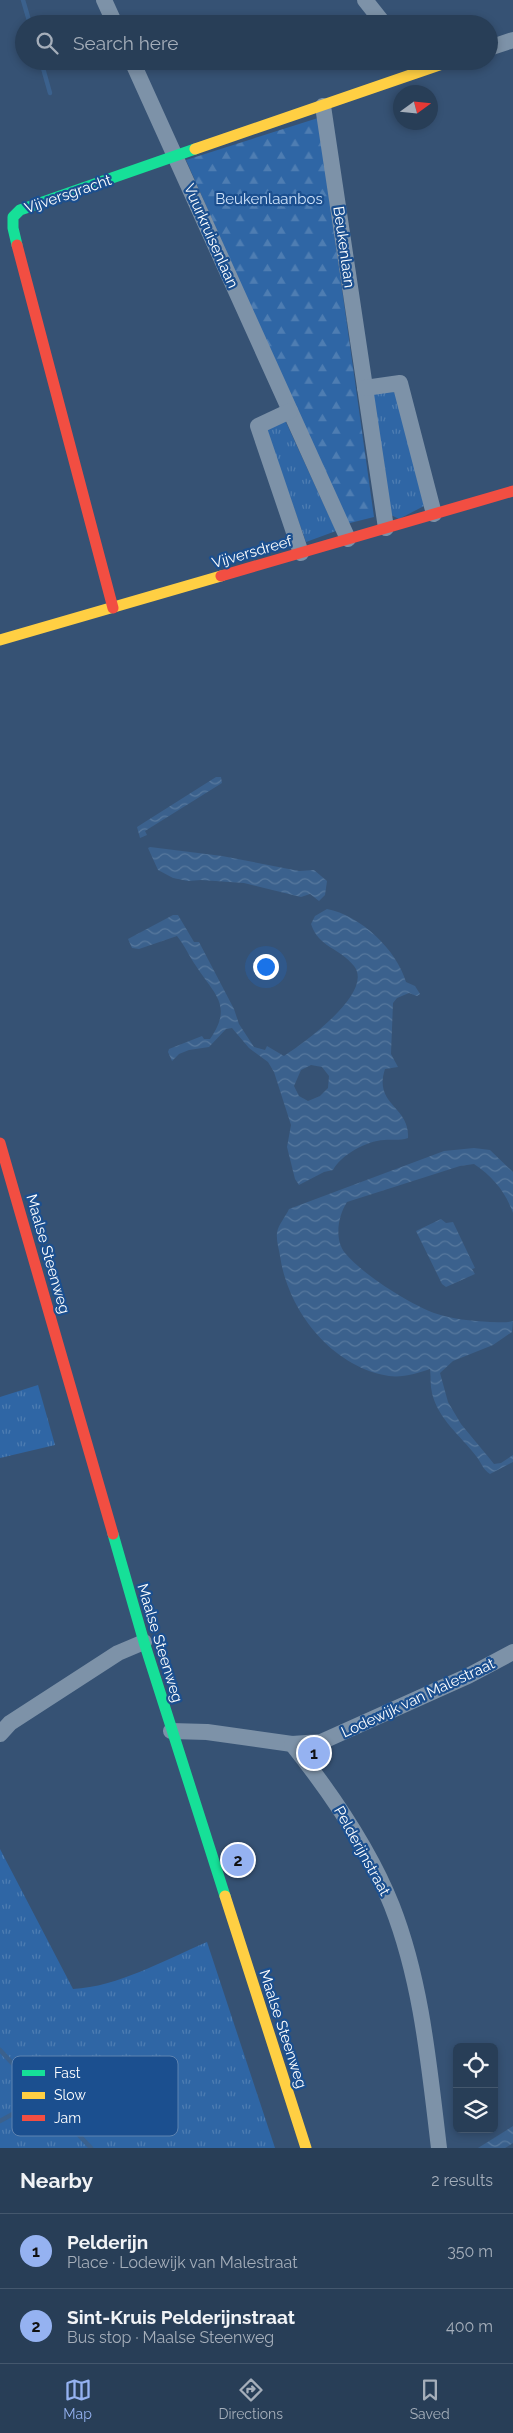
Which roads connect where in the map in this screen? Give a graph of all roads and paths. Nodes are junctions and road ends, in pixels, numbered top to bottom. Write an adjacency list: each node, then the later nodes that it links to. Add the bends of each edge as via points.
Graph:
1 (104, 0): 3 (street)
2 (365, 0): 4 (street)
3 (111, 15)
4 (377, 15)
5 (513, 40): 6 (street)
6 (498, 45)
7 (136, 70): 10 (street, Vuurkruisenlaan)
8 (406, 70): 9 (street, Vijversgracht)
9 (323, 106): 10 (street, Vijversgracht); 11 (street, Beukenlaan)
10 (175, 157): 12 (street, Vuurkruisenlaan); 18 (street, Vijversgracht, via 20,210 12,217)
11 (365, 388): 14 (street, via 400,383); 15 (street, Beukenlaan)
12 (290, 411): 16 (street, Vuurkruisenlaan); 17 (street, via 258,426)
13 (513, 491): 14 (street, Vijversdreef)
14 (434, 514): 15 (street, Vijversdreef)
15 (386, 528): 16 (street, Vijversdreef)
16 (348, 539): 17 (street, Vijversdreef)
17 (300, 553): 18 (street, Vijversdreef)
18 (113, 608): 19 (street, Vijversdreef)
19 (0, 640)
20 (0, 1142): 21 (street, Maalse Steenweg)
21 (144, 1642): 23 (street, Maalse Steenweg); 24 (street, via 118,1652 10,1723)
22 (513, 1652): 25 (street, Lodewijk van Malestraat, via 335,1737 321,1742)
23 (171, 1731): 25 (street, via 200,1731); 26 (street, Maalse Steenweg)
24 (0, 1734)
25 (292, 1744): 27 (street, Pelderijnstraat, via 328,1792 376,1871 392,1906 423,2020)
26 (306, 2148)
27 (439, 2148)

